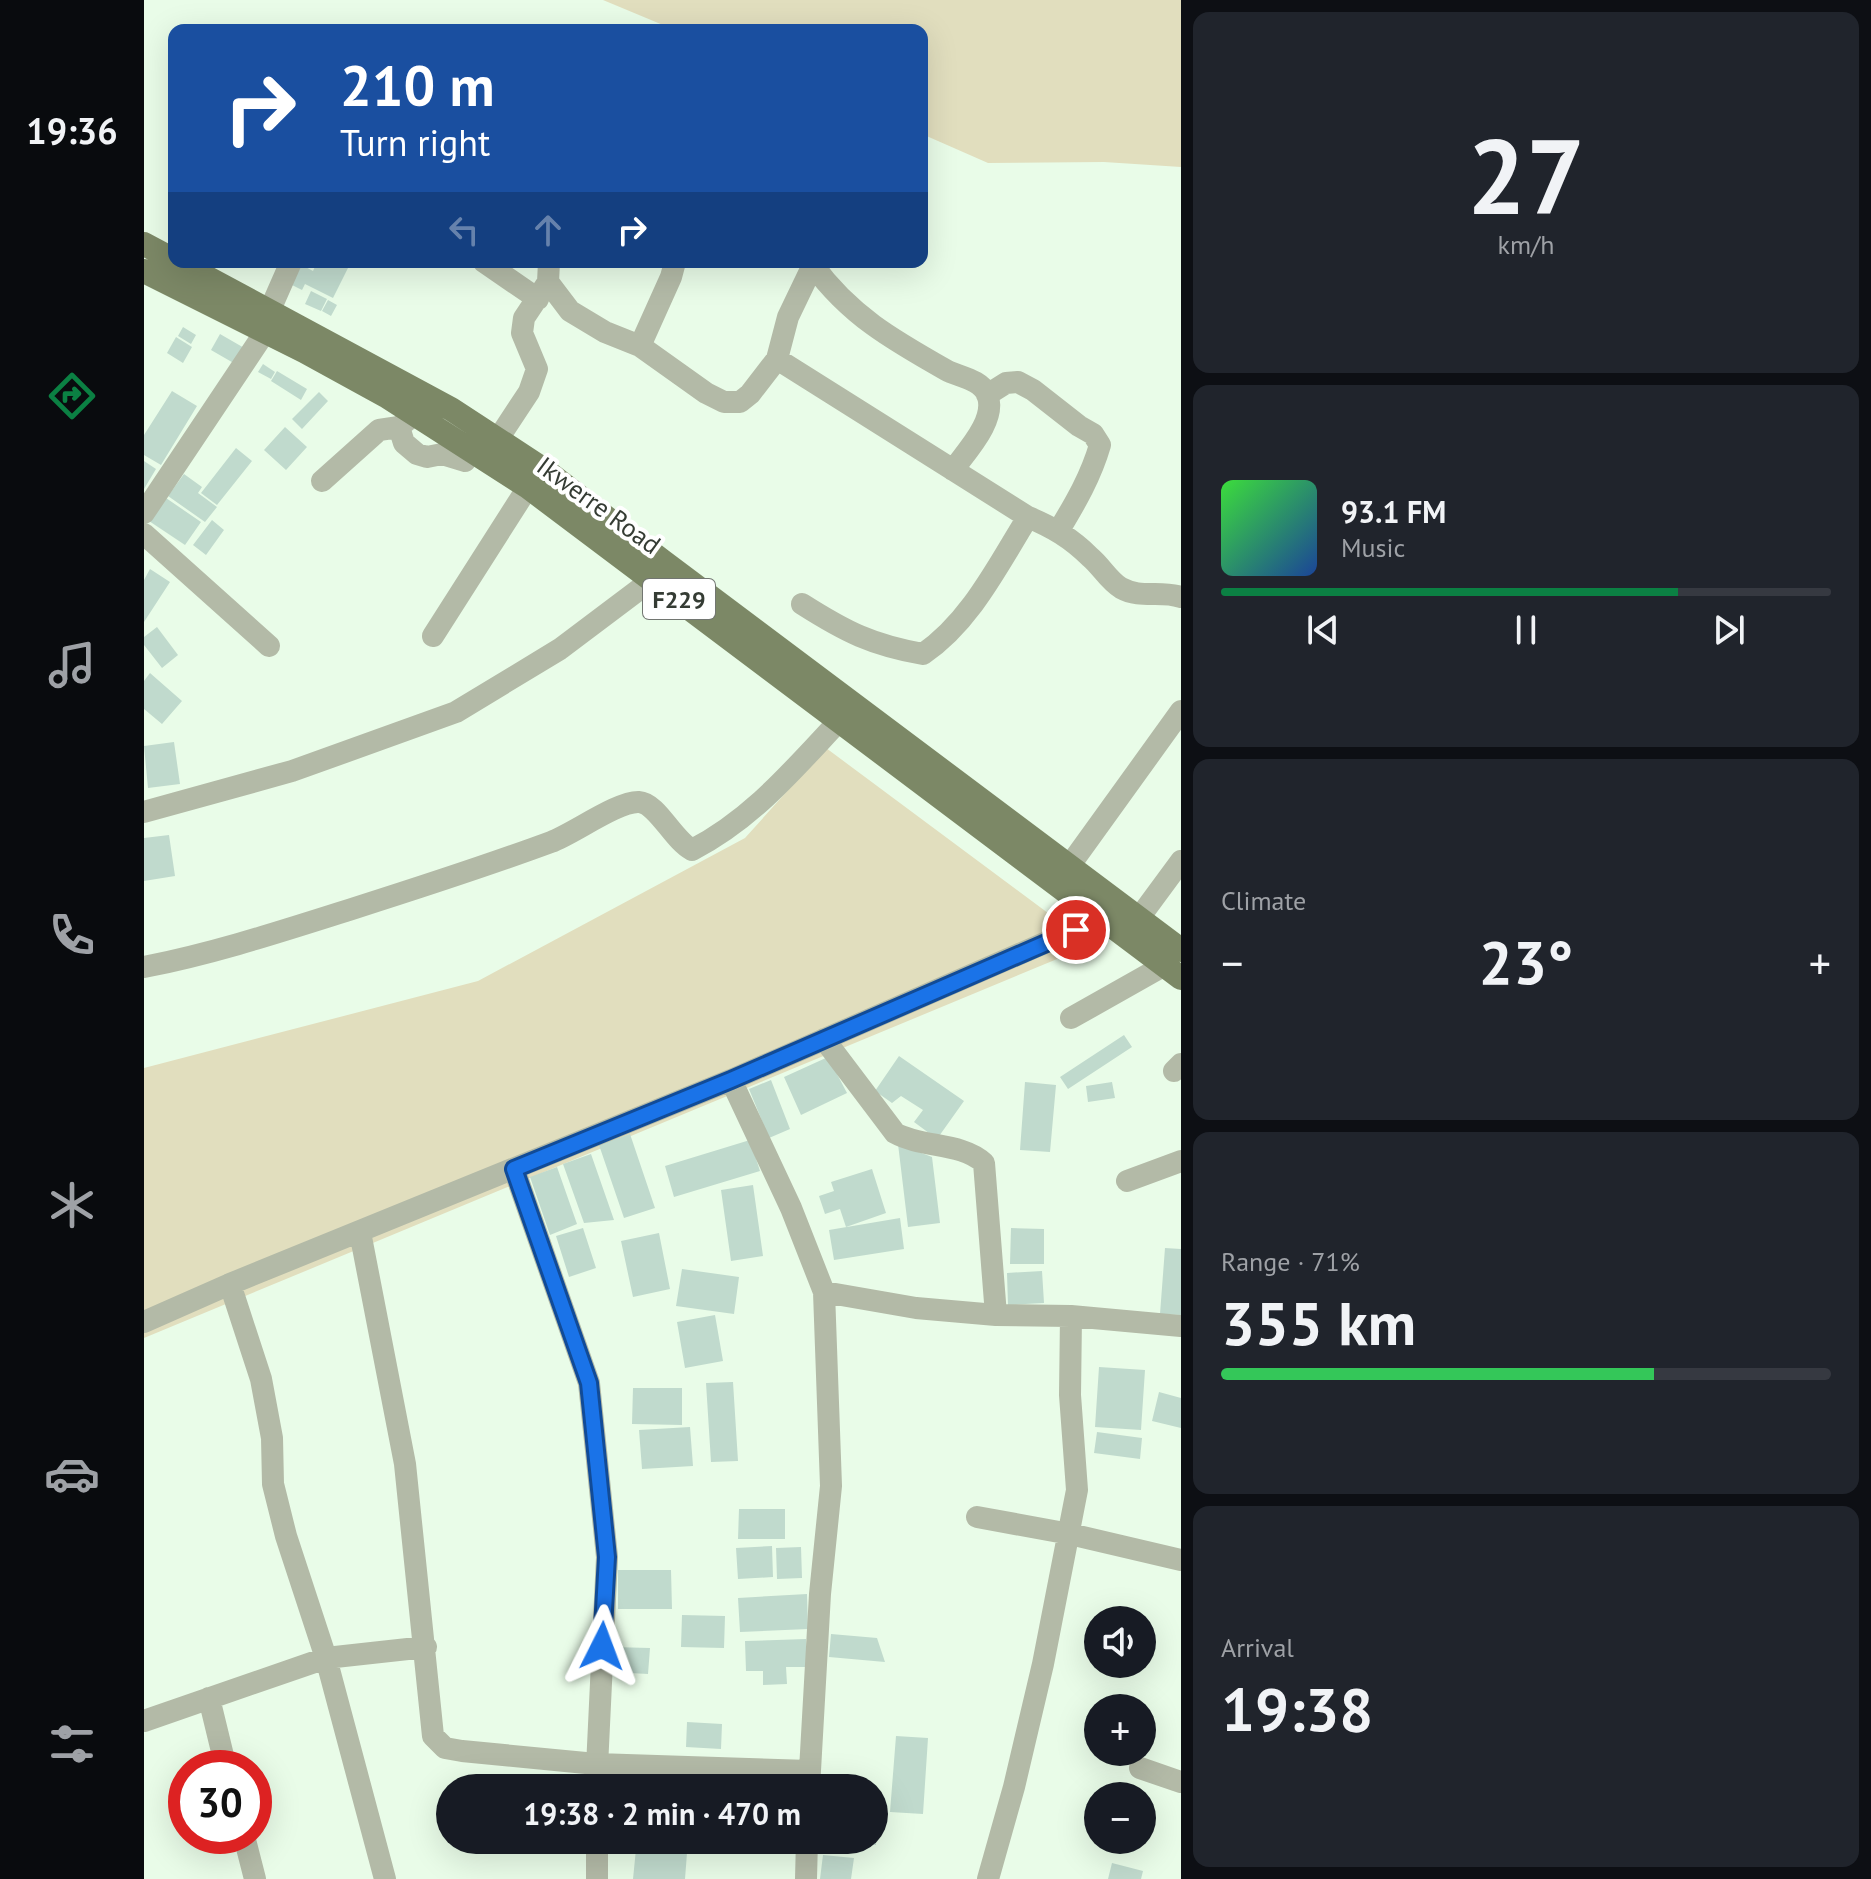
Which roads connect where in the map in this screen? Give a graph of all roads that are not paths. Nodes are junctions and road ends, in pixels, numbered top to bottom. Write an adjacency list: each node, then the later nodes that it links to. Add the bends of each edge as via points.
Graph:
1 (144, 244): 2 (main road, Ikwerre Road / F229)
2 (168, 257)
3 (186, 268): 11 (main road, Ikwerre Road / F229)
4 (289, 268): 11 (street)
5 (503, 268): 10 (street)
6 (673, 268): 12 (street)
7 (810, 268): 13 (street)
8 (816, 268): 14 (street, via 862,318 950,372 976,382)
9 (144, 271): 11 (main road, Ikwerre Road / F229)
10 (545, 281): 12 (street, via 570,311); 16 (street, via 524,318 522,333 537,369 529,392)
11 (267, 322): 15 (main road, Ikwerre Road / F229); 16 (main road, Ikwerre Road / F229, via 451,409); 21 (street)
12 (640, 346): 13 (street, via 724,402 740,402 750,394)
13 (777, 359): 18 (street)
14 (987, 395): 18 (street, via 989,412 980,432); 23 (street, via 1018,382 1093,434 1100,445 1078,500)
15 (407, 420): 17 (street, via 404,443 417,454); 19 (street, via 379,430); 20 (main road, Ikwerre Road / F229)
16 (498, 439): 34 (main road, Ikwerre Road / F229)
17 (465, 461)
18 (953, 470): 22 (street)
19 (322, 481)
20 (528, 487): 25 (main road, Ikwerre Road / F229); 28 (street)
21 (144, 513)
22 (1028, 517): 23 (street); 27 (street, via 977,598 945,639 923,654 884,647 843,631)
23 (1059, 530): 26 (street, via 1118,586 1137,595)
24 (144, 534): 29 (street)
25 (653, 579): 31 (main road, Ikwerre Road / F229); 32 (street, via 560,649 456,712 292,771)
26 (1181, 597)
27 (802, 604)
28 (433, 636)
29 (269, 646)
30 (1181, 711): 34 (street)
31 (838, 722): 35 (main road, Ikwerre Road / F229); 38 (street, via 767,799 692,850 680,844 660,816 638,802 555,841 428,884 271,935)
32 (144, 812)
33 (1181, 861): 36 (street)
34 (1070, 865): 36 (main road, Ikwerre Road / F229)
35 (1104, 917): 37 (main road, Ikwerre Road / F229); 40 (street)
36 (1139, 918): 37 (main road, Ikwerre Road / F229)
37 (1176, 964): 39 (street)
38 (144, 967)
39 (1071, 1018)
40 (824, 1039): 41 (street); 48 (street, via 895,1133 984,1163)
41 (731, 1080): 43 (street); 47 (street)
42 (1181, 1161): 44 (street)
43 (514, 1169): 45 (street); 60 (street, via 589,1383 607,1557)
44 (1127, 1181)
45 (360, 1232): 46 (street); 55 (street, via 405,1464)
46 (230, 1284): 50 (street); 56 (street, via 261,1379 283,1523)
47 (824, 1292): 48 (street); 64 (street, via 831,1486)
48 (996, 1315): 49 (street)
49 (1071, 1316): 51 (street); 53 (street, via 1077,1490)
50 (144, 1322)
51 (1181, 1326)
52 (977, 1517): 53 (street)
53 (1070, 1534): 54 (street); 73 (street, via 1023,1752)
54 (1181, 1560)
55 (426, 1647): 56 (street); 60 (street, via 433,1736 445,1748)
56 (326, 1658): 57 (street); 70 (street)
57 (209, 1698): 58 (street); 59 (street)
58 (144, 1721)
59 (222, 1750)
60 (596, 1764): 62 (street); 63 (street)
61 (1140, 1768): 65 (street)
62 (596, 1774)
63 (729, 1774)
64 (809, 1774)
65 (1181, 1782)
66 (249, 1854): 69 (street)
67 (597, 1854): 71 (street)
68 (807, 1854): 72 (street)
69 (255, 1879)
70 (385, 1879)
71 (597, 1879)
72 (806, 1879)
73 (988, 1879)

